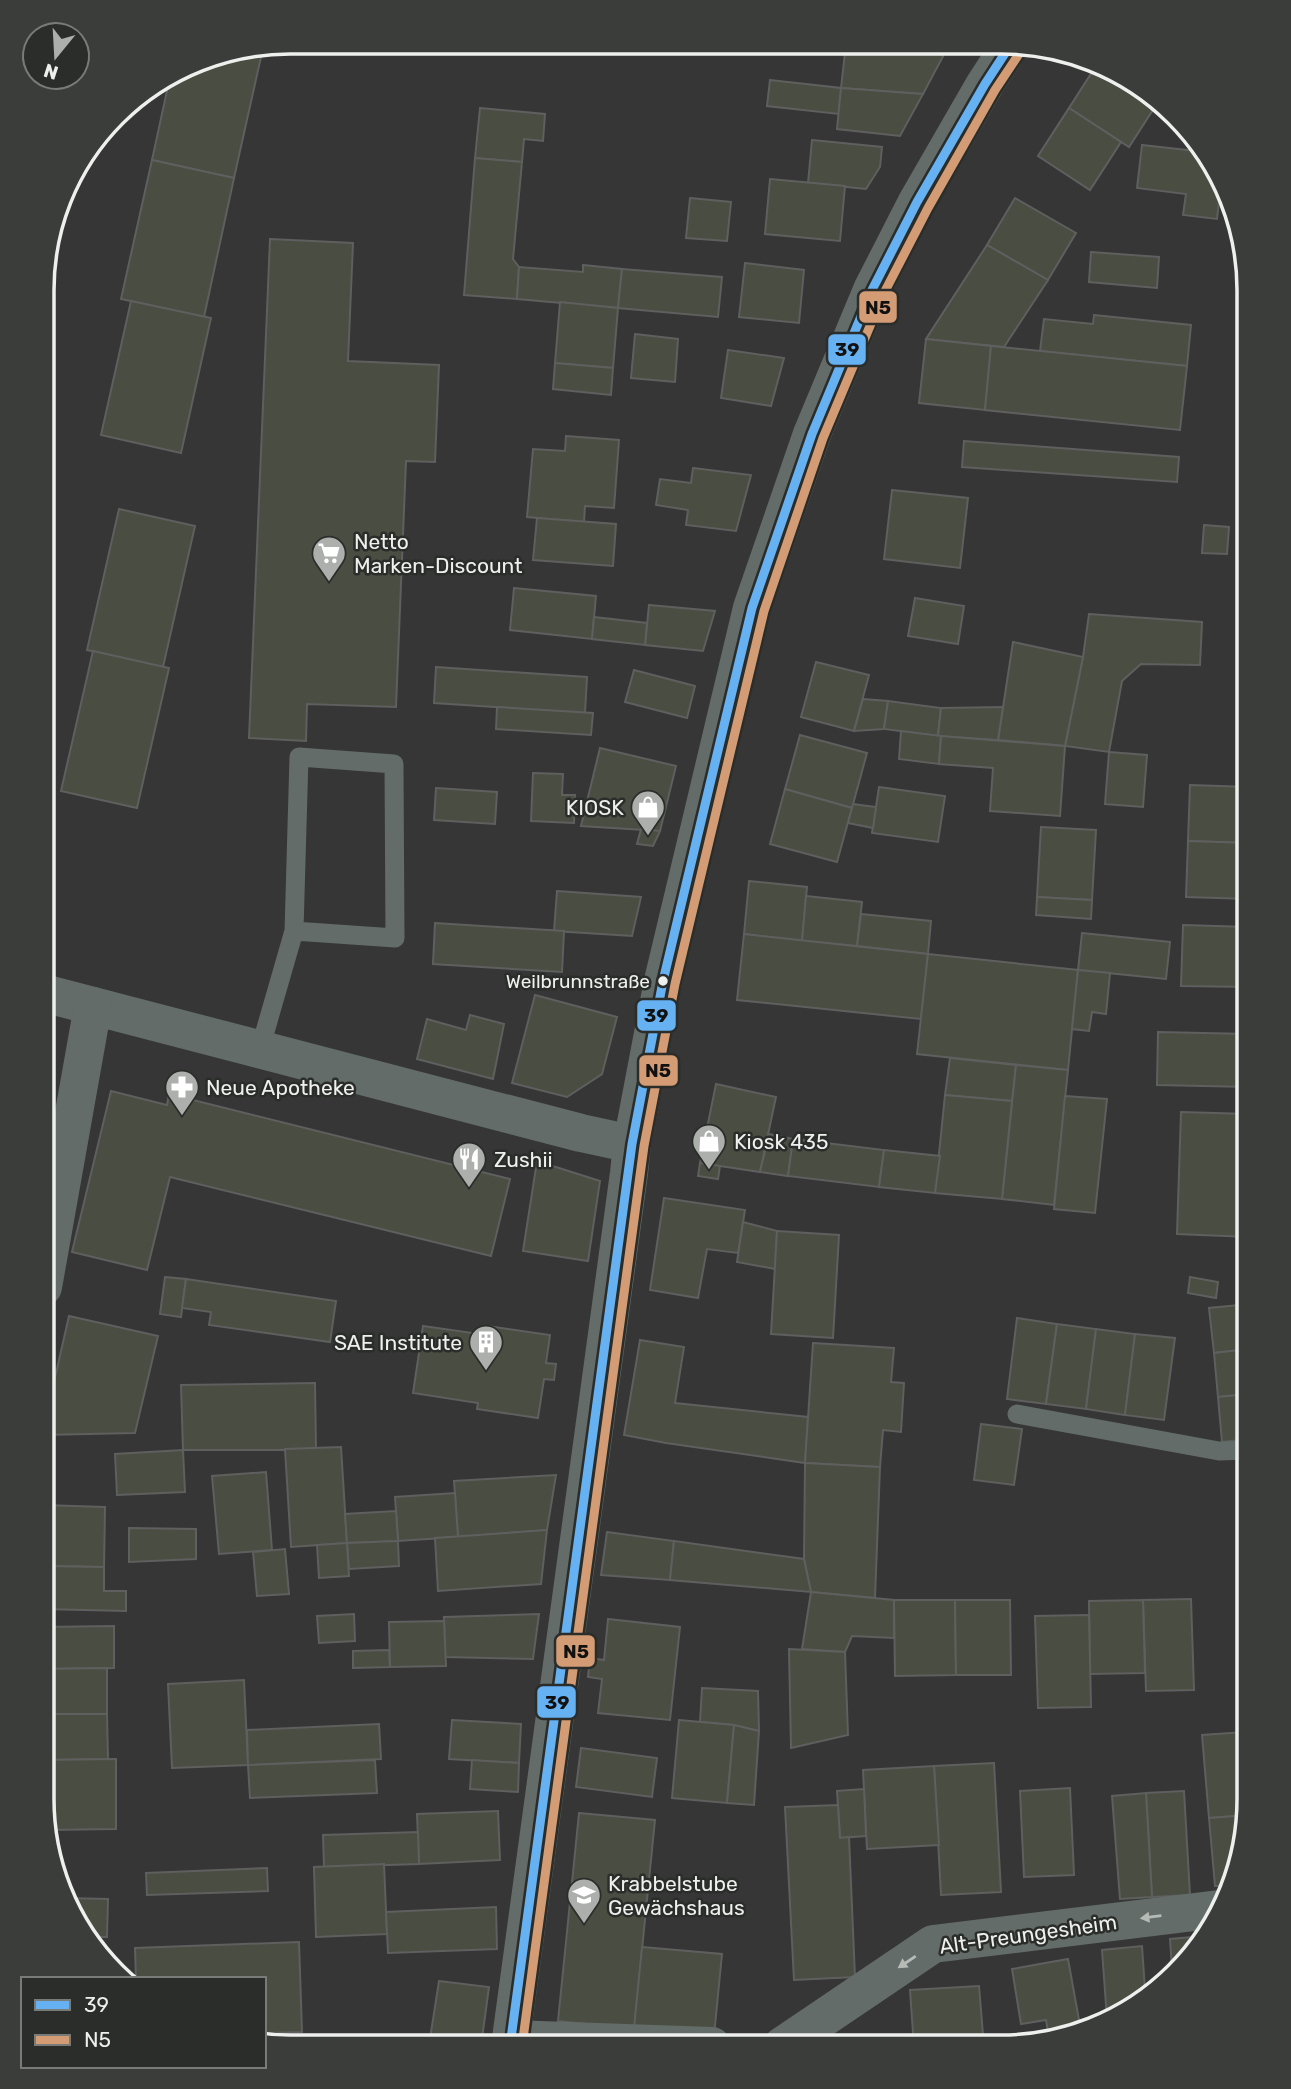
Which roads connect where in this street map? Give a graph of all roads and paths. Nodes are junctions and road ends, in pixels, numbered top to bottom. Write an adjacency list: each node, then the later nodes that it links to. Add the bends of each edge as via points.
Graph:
1 (1004, 54): 6 (street, via 917,202 878,279 812,434 752,608 663,981)
2 (294, 931): 2 (lane, via 299,757 394,764 395,938); 5 (lane)
3 (54, 996): 4 (street)
4 (93, 1006): 5 (street); 7 (street)
5 (260, 1049): 6 (street)
6 (632, 1144): 11 (street)
7 (54, 1225)
8 (1017, 1414): 9 (lane)
9 (1236, 1450)
10 (1208, 1910): 12 (street, Alt-Preungesheim, one-way to 12, via 933,1944)
11 (511, 2035)
12 (798, 2035)

